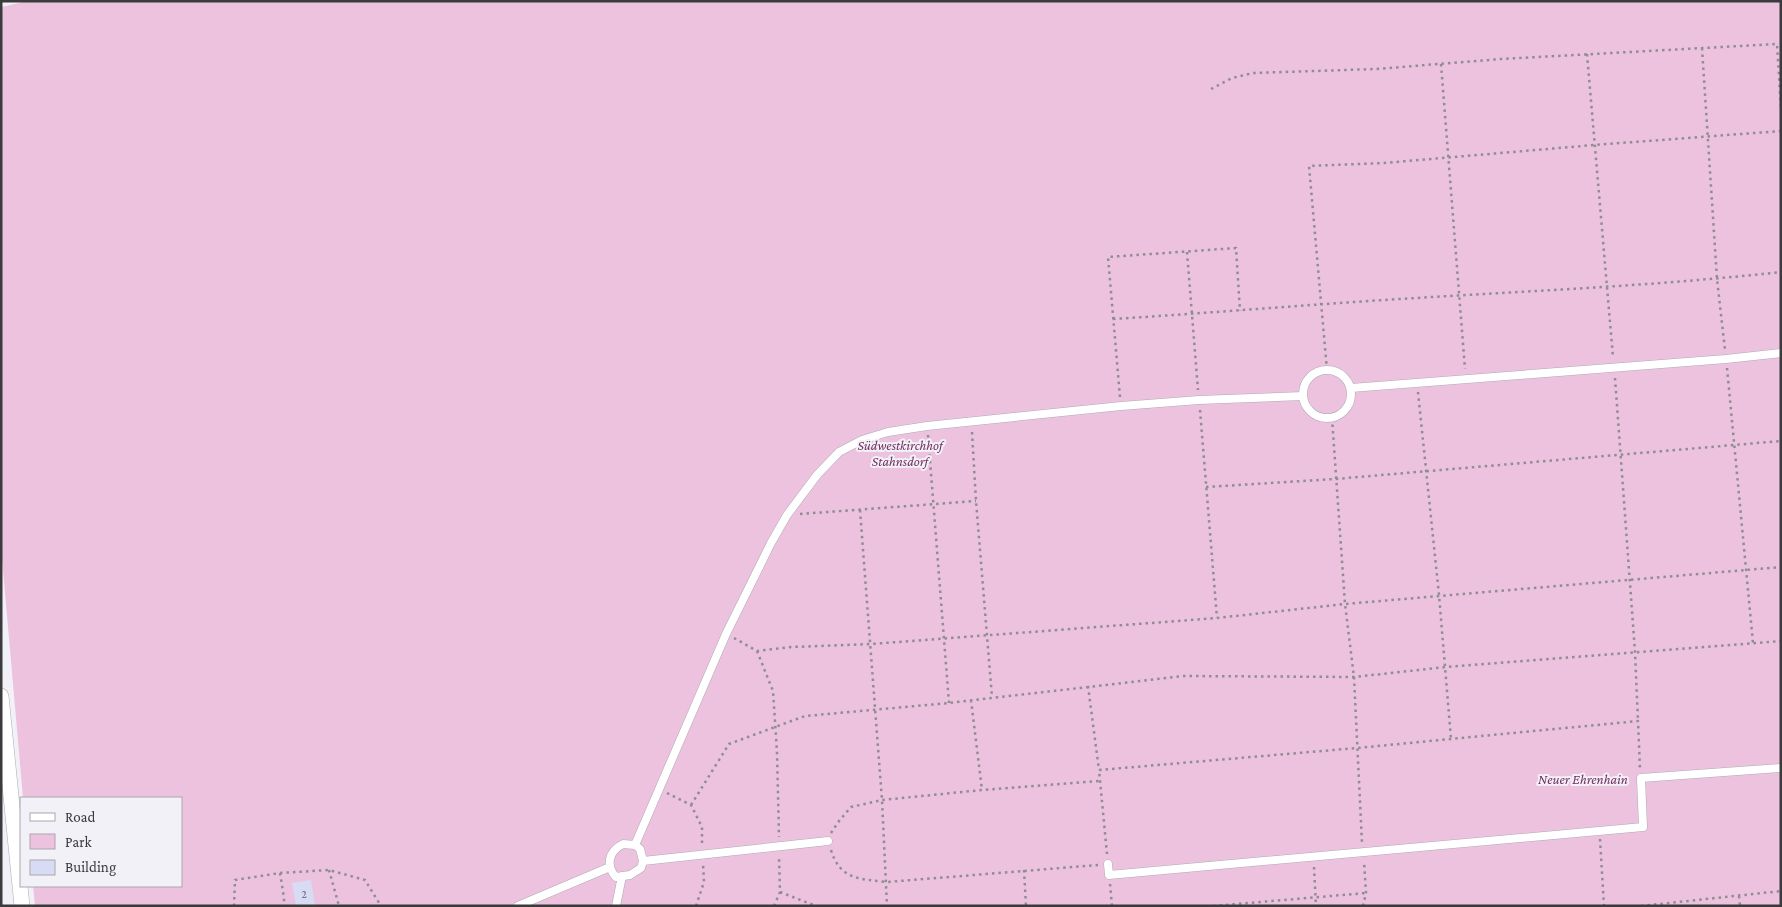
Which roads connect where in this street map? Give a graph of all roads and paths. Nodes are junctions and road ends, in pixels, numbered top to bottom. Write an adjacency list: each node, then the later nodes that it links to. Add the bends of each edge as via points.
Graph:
1 (1702, 48): 2 (path); 5 (path, via 1777,44); 7 (path)
2 (1587, 54): 3 (path); 8 (path)
3 (1441, 64): 4 (path, via 1253,73 1232,78); 9 (path)
4 (1211, 89)
5 (1781, 109)
6 (1781, 131): 7 (path)
7 (1708, 138): 8 (path); 12 (path)
8 (1594, 145): 9 (path); 13 (path)
9 (1448, 156): 14 (path); 15 (path, via 1309,166)
10 (1188, 252): 16 (path, via 1236,248); 17 (path); 18 (path, via 1108,257)
11 (1781, 272): 12 (path)
12 (1717, 279): 13 (path); 20 (path)
13 (1608, 288): 14 (path); 21 (path)
14 (1460, 296): 15 (path); 23 (path)
15 (1321, 305): 16 (path); 22 (path)
16 (1240, 311): 17 (path)
17 (1192, 314): 18 (path); 27 (path)
18 (1113, 319): 28 (path)
19 (1781, 353): 20 (lane)
20 (1726, 359): 21 (lane); 33 (path)
21 (1614, 367): 23 (lane); 34 (path)
22 (1327, 370): 25 (lane, via 1342,375); 26 (lane, via 1312,375)
23 (1466, 380): 24 (lane)
24 (1418, 384): 25 (lane); 35 (path)
25 (1351, 388): 29 (lane, via 1350,404)
26 (1303, 396): 27 (lane); 29 (lane, via 1305,404 1316,416)
27 (1199, 400): 28 (lane); 37 (path)
28 (1121, 406): 30 (lane)
29 (1332, 418): 36 (path)
30 (972, 422): 31 (lane); 38 (path)
31 (927, 426): 39 (path); 41 (lane, via 888,432 839,452)
32 (1781, 441): 33 (path)
33 (1735, 446): 34 (path); 43 (path)
34 (1619, 454): 35 (path); 44 (path)
35 (1425, 470): 36 (path); 45 (path)
36 (1335, 479): 37 (path); 46 (path)
37 (1206, 487): 47 (path)
38 (976, 501): 39 (path); 49 (path)
39 (933, 504): 40 (path); 50 (path)
40 (860, 510): 41 (path); 53 (path)
41 (787, 515): 48 (lane)
42 (1781, 567): 43 (path)
43 (1746, 570): 44 (path); 52 (path)
44 (1629, 580): 45 (path); 55 (path)
45 (1440, 596): 46 (path); 56 (path)
46 (1345, 604): 47 (path); 57 (path)
47 (1217, 618): 49 (path)
48 (726, 634): 54 (path); 73 (lane)
49 (987, 636): 50 (path); 60 (path)
50 (945, 639): 53 (path); 63 (path)
51 (1781, 641): 52 (path)
52 (1752, 643): 55 (path)
53 (871, 644): 54 (path); 64 (path)
54 (757, 651): 66 (path, via 773,691)
55 (1635, 652): 56 (path); 65 (path)
56 (1446, 667): 57 (path); 67 (path)
57 (1354, 677): 58 (path, via 1183,676); 68 (path)
58 (1088, 686): 60 (path); 70 (path)
59 (1, 696): 61 (street)
60 (992, 697): 62 (path)
61 (1, 700): 93 (street)
62 (971, 700): 63 (path); 74 (path)
63 (949, 703): 64 (path)
64 (876, 709): 66 (path, via 805,716); 75 (path)
65 (1638, 720): 67 (path); 71 (path)
66 (775, 726): 76 (path, via 729,744); 80 (path)
67 (1451, 739): 68 (path)
68 (1357, 748): 70 (path); 81 (path)
69 (1781, 768): 71 (lane)
70 (1099, 770): 72 (path)
71 (1641, 778): 77 (lane, via 1643,827)
72 (1100, 781): 74 (path); 85 (path)
73 (659, 790): 76 (path); 79 (lane)
74 (982, 790): 75 (path)
75 (882, 800): 78 (path, via 851,807 839,820); 92 (path)
76 (691, 805): 82 (path, via 702,828)
77 (1600, 830): 81 (lane); 117 (path)
78 (828, 841): 80 (lane); 92 (path, via 841,868 853,878)
79 (635, 845): 84 (lane, via 640,849); 86 (lane, via 623,844 613,851)
80 (779, 846): 82 (lane); 96 (path)
81 (1363, 851): 83 (lane); 97 (path)
82 (702, 854): 84 (lane); 108 (path, via 704,882)
83 (1313, 856): 90 (lane); 99 (path)
84 (643, 861): 91 (lane, via 641,868)
85 (1108, 864): 88 (path); 90 (lane)
86 (610, 867): 91 (lane, via 616,877); 106 (lane)
87 (329, 870): 89 (path); 104 (path); 105 (path, via 365,880)
88 (1024, 870): 92 (path); 112 (path)
89 (280, 873): 102 (path, via 235,880); 103 (path)
90 (1109, 875): 113 (path)
91 (622, 876): 107 (lane)
92 (886, 882): 111 (path)
93 (20, 886)
94 (20, 887): 101 (street)
95 (1781, 891): 98 (path)
96 (780, 892): 109 (path); 110 (path)
97 (1366, 893): 99 (path); 116 (path)
98 (1739, 896): 118 (path); 119 (path)
99 (1316, 897): 100 (path); 115 (path)
100 (1244, 904): 114 (path)
101 (22, 906)
102 (234, 906)
103 (284, 906)
104 (339, 906)
105 (381, 906)
106 (518, 906)
107 (616, 906)
108 (696, 906)
109 (774, 906)
110 (816, 906)
111 (887, 906)
112 (1026, 906)
113 (1112, 906)
114 (1213, 906)
115 (1316, 906)
116 (1363, 906)
117 (1604, 906)
118 (1641, 906)
119 (1740, 906)

